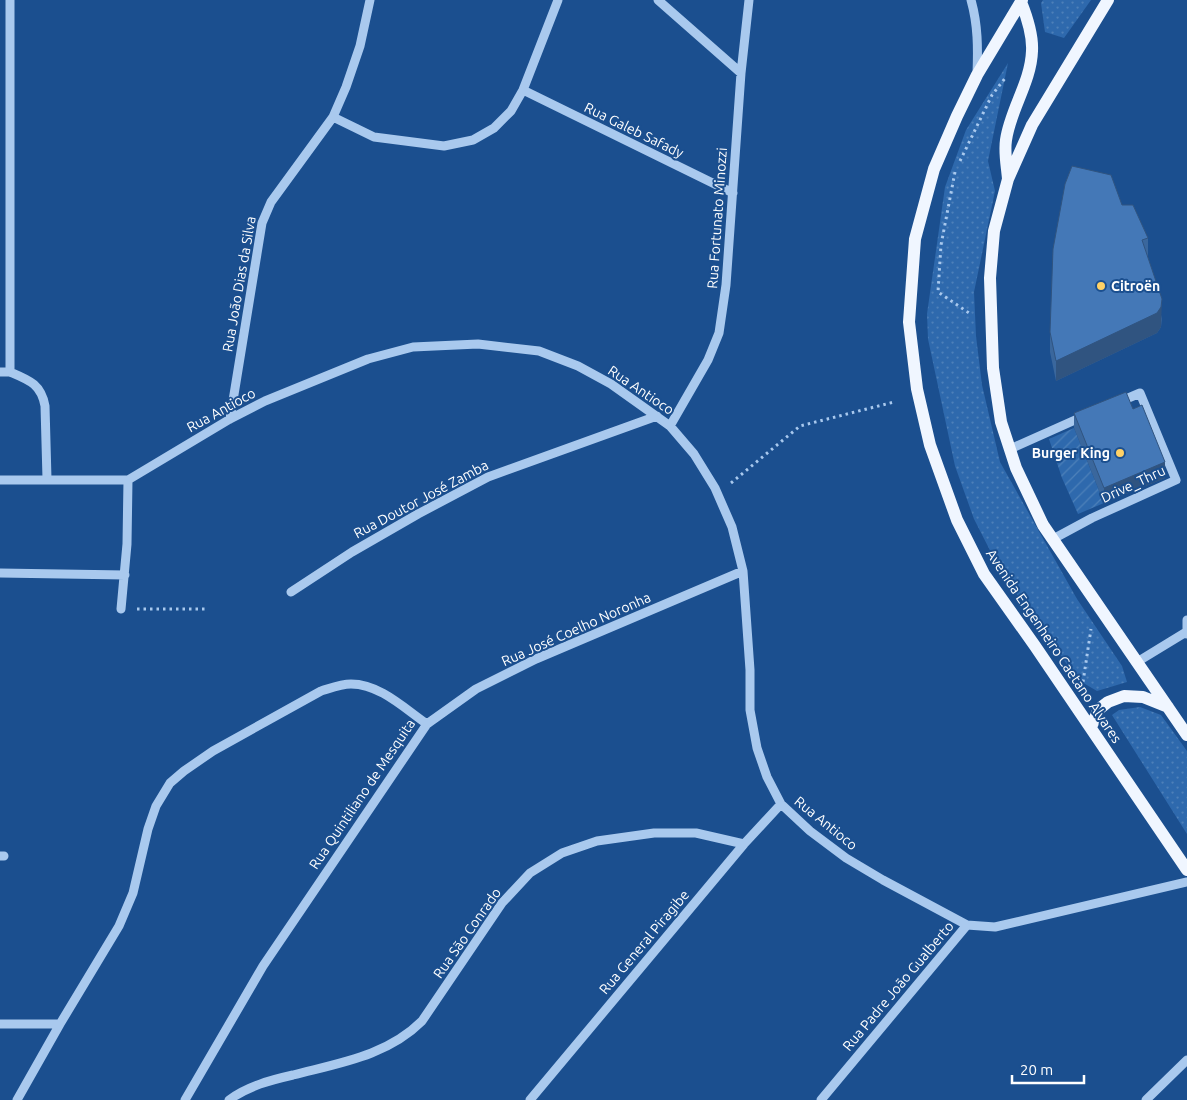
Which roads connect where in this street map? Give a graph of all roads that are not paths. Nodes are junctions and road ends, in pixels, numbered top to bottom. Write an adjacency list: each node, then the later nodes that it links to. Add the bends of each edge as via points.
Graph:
1 (10, 0): 16 (street)
2 (370, 0): 12 (street, Rua João Dias da Silva, via 360,46)
3 (558, 0): 11 (street)
4 (658, 0): 9 (street)
5 (749, 0): 9 (street, Rua Fortunato Minozzi)
6 (971, 0): 10 (street, via 978,39)
7 (1108, 0): 13 (main road, via 1032,125)
8 (1021, 1): 10 (main road, Avenida Engenheiro Caetano Alvares); 13 (main road, via 1030,29 1032,52 1006,140)
9 (741, 73): 14 (street, Rua Fortunato Minozzi)
10 (977, 75): 37 (main road, Avenida Engenheiro Caetano Alvares, via 934,170 915,239 909,322 917,389 930,445 957,520 984,574)
11 (523, 90): 12 (street, via 511,111 494,128 473,140 444,146 374,137); 14 (street, Rua Galeb Safady)
12 (333, 116): 20 (street, Rua João Dias da Silva, via 271,202 262,223)
13 (1008, 179): 22 (main road, via 994,231 990,278 993,368 1001,422)
14 (733, 194): 21 (street, Rua Fortunato Minozzi, via 719,333 708,360)
15 (0, 372): 16 (street)
16 (10, 372): 23 (street, via 29,380 43,395)
17 (1113, 404): 26 (street, Drive_Thru, via 1140,393 1176,480)
18 (1096, 412): 22 (street)
19 (656, 416): 20 (street, Rua Antioco, via 611,384 578,366 538,351 478,344 413,347 368,359 265,401); 21 (street, Rua Antioco); 30 (street, Rua Doutor José Zamba, via 488,477 352,552)
20 (230, 419): 25 (street, Rua Antioco)
21 (670, 426): 27 (street, Rua Antioco, via 694,454 715,488 732,527)
22 (1010, 449): 26 (main road, via 1043,525)
23 (46, 479): 24 (street); 25 (street)
24 (0, 480)
25 (128, 480): 29 (street)
26 (1053, 539): 34 (main road)
27 (743, 571): 36 (street, Rua José Coelho Noronha, via 536,659 476,690); 39 (street, Rua Antioco, via 750,710 766,777)
28 (0, 573): 29 (street)
29 (125, 574): 31 (street)
30 (291, 592)
31 (121, 609)
32 (1187, 620): 33 (street)
33 (1186, 633): 34 (street)
34 (1137, 662): 35 (main road)
35 (1168, 707): 37 (main road, via 1143,697 1124,696 1099,709); 38 (main road)
36 (427, 724): 45 (street, Rua Quintiliano de Mesquita, via 373,688 338,685 320,691 213,751 184,771 170,783 156,806 133,893 120,926); 48 (street, Rua Quintiliano de Mesquita, via 263,966)
37 (1091, 727): 41 (main road, Avenida Engenheiro Caetano Alvares)
38 (1187, 735)
39 (781, 804): 40 (street, Rua General Piragibe); 43 (street, Rua Antioco, via 846,858)
40 (744, 844): 49 (street, Rua São Conrado, via 696,833 654,833 597,841 562,853 530,874 502,903 422,1021 409,1034 370,1054 274,1079); 50 (street, Rua General Piragibe)
41 (1187, 870)
42 (1187, 882): 43 (street, Rua Padre João Gualberto, via 995,927)
43 (967, 925): 51 (street, Rua Padre João Gualberto)
44 (0, 1024): 45 (street)
45 (60, 1024): 47 (street, Rua Quintiliano de Mesquita)
46 (1187, 1060): 52 (street)
47 (17, 1100)
48 (185, 1100)
49 (229, 1100)
50 (530, 1100)
51 (821, 1100)
52 (1146, 1100)

